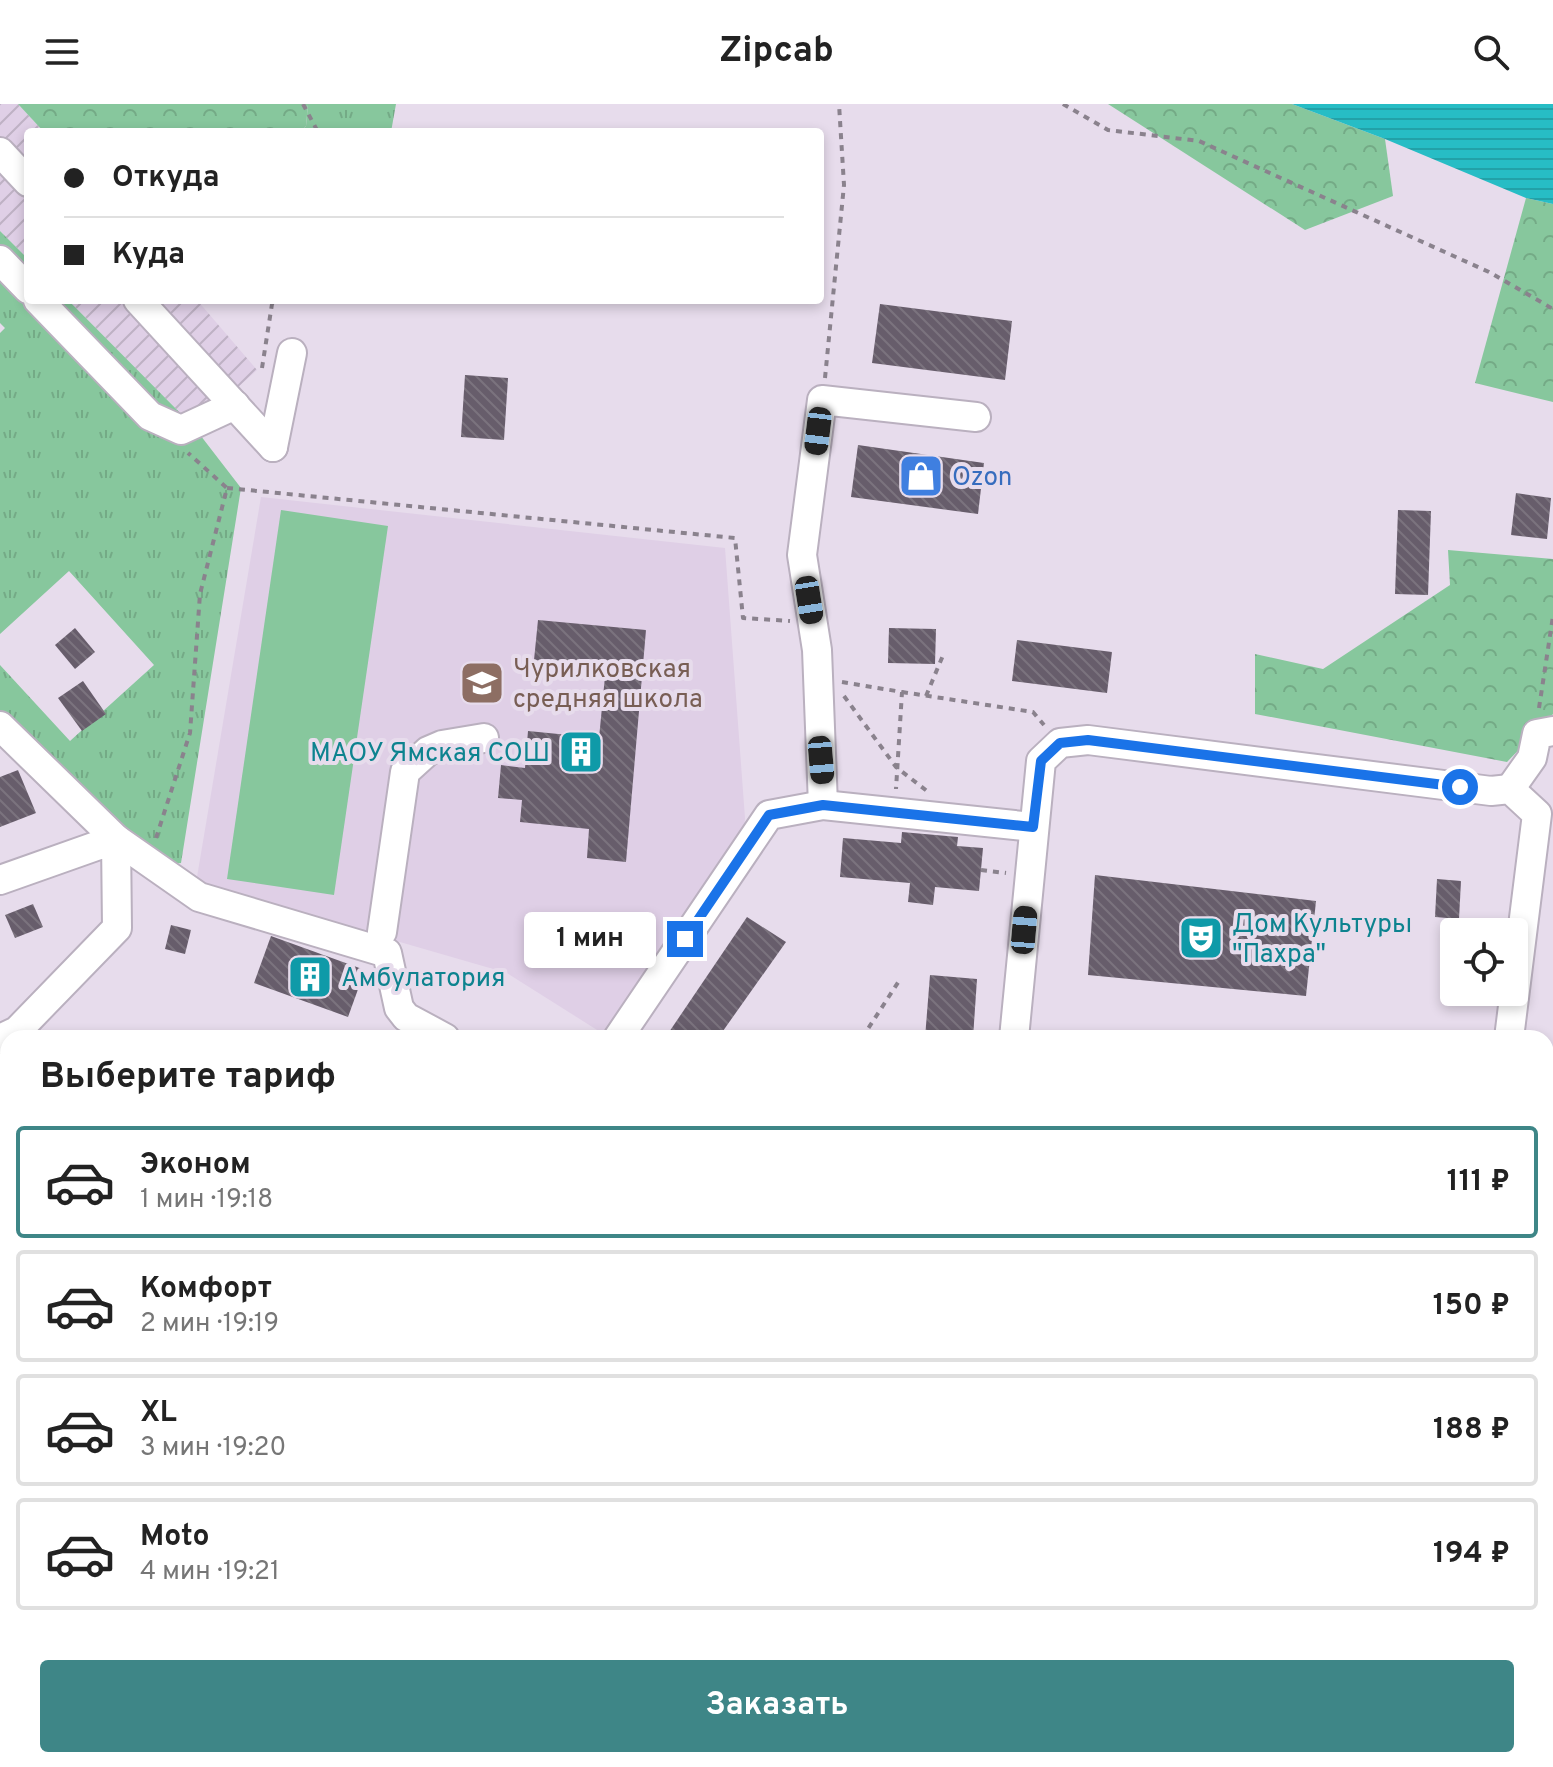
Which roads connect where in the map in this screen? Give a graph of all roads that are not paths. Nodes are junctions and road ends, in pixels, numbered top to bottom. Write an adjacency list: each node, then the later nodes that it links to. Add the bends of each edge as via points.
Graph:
1 (0, 152): 2 (street)
2 (24, 178)
3 (0, 260): 4 (street)
4 (24, 285)
5 (42, 304): 8 (street, via 150,416 181,430)
6 (142, 304): 8 (street)
7 (292, 353): 8 (street, via 273,447)
8 (235, 405)
9 (976, 417): 14 (street, via 822,400 802,555 817,650)
10 (0, 726): 16 (street)
11 (1545, 733): 13 (street)
12 (484, 738): 18 (street, via 428,751 405,772)
13 (1510, 789): 15 (street, via 1491,791 1088,740 1060,743 1041,761); 23 (street, via 1537,814)
14 (823, 805): 15 (street); 21 (street, via 757,816)
15 (1033, 827): 22 (street)
16 (116, 839): 17 (street); 19 (street, via 117,928); 20 (street, via 199,897 387,953 399,1008)
17 (0, 880)
18 (382, 932)
19 (18, 1030)
20 (430, 1030)
21 (623, 1030)
22 (1015, 1030)
23 (1510, 1030)

